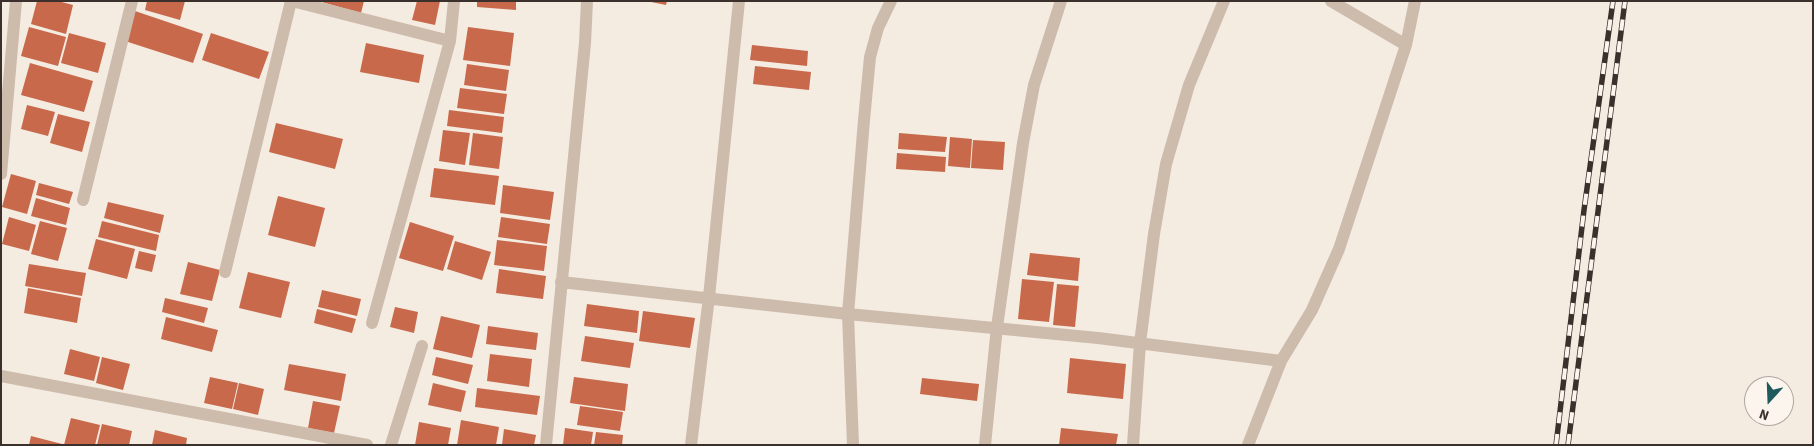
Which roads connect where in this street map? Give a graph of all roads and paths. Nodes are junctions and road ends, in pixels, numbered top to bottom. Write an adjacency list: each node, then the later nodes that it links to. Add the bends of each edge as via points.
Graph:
1 (16, 1): 14 (street)
2 (132, 1): 16 (street)
3 (291, 1): 12 (street); 17 (street)
4 (454, 1): 12 (street)
5 (587, 1): 18 (street)
6 (739, 1): 19 (street)
7 (891, 1): 20 (street, via 878,28 870,57)
8 (1061, 1): 22 (street, via 1034,85)
9 (1224, 1): 23 (street, via 1189,85 1166,164)
10 (1331, 1): 13 (street)
11 (1415, 1): 13 (street)
12 (450, 41): 21 (street)
13 (1406, 45): 25 (street, via 1339,249 1312,310)
14 (2, 155): 15 (street)
15 (1, 174)
16 (83, 200)
17 (225, 272)
18 (561, 282): 19 (street); 29 (street)
19 (709, 297): 20 (street); 30 (street)
20 (848, 314): 22 (street); 31 (street)
21 (372, 323)
22 (997, 327): 23 (street); 32 (street)
23 (1140, 343): 25 (street); 33 (street)
24 (422, 346): 28 (street)
25 (1281, 361): 34 (street)
26 (1, 376): 27 (street)
27 (367, 445)
28 (391, 445)
29 (546, 445)
30 (691, 445)
31 (853, 445)
32 (985, 445)
33 (1133, 445)
34 (1248, 445)

